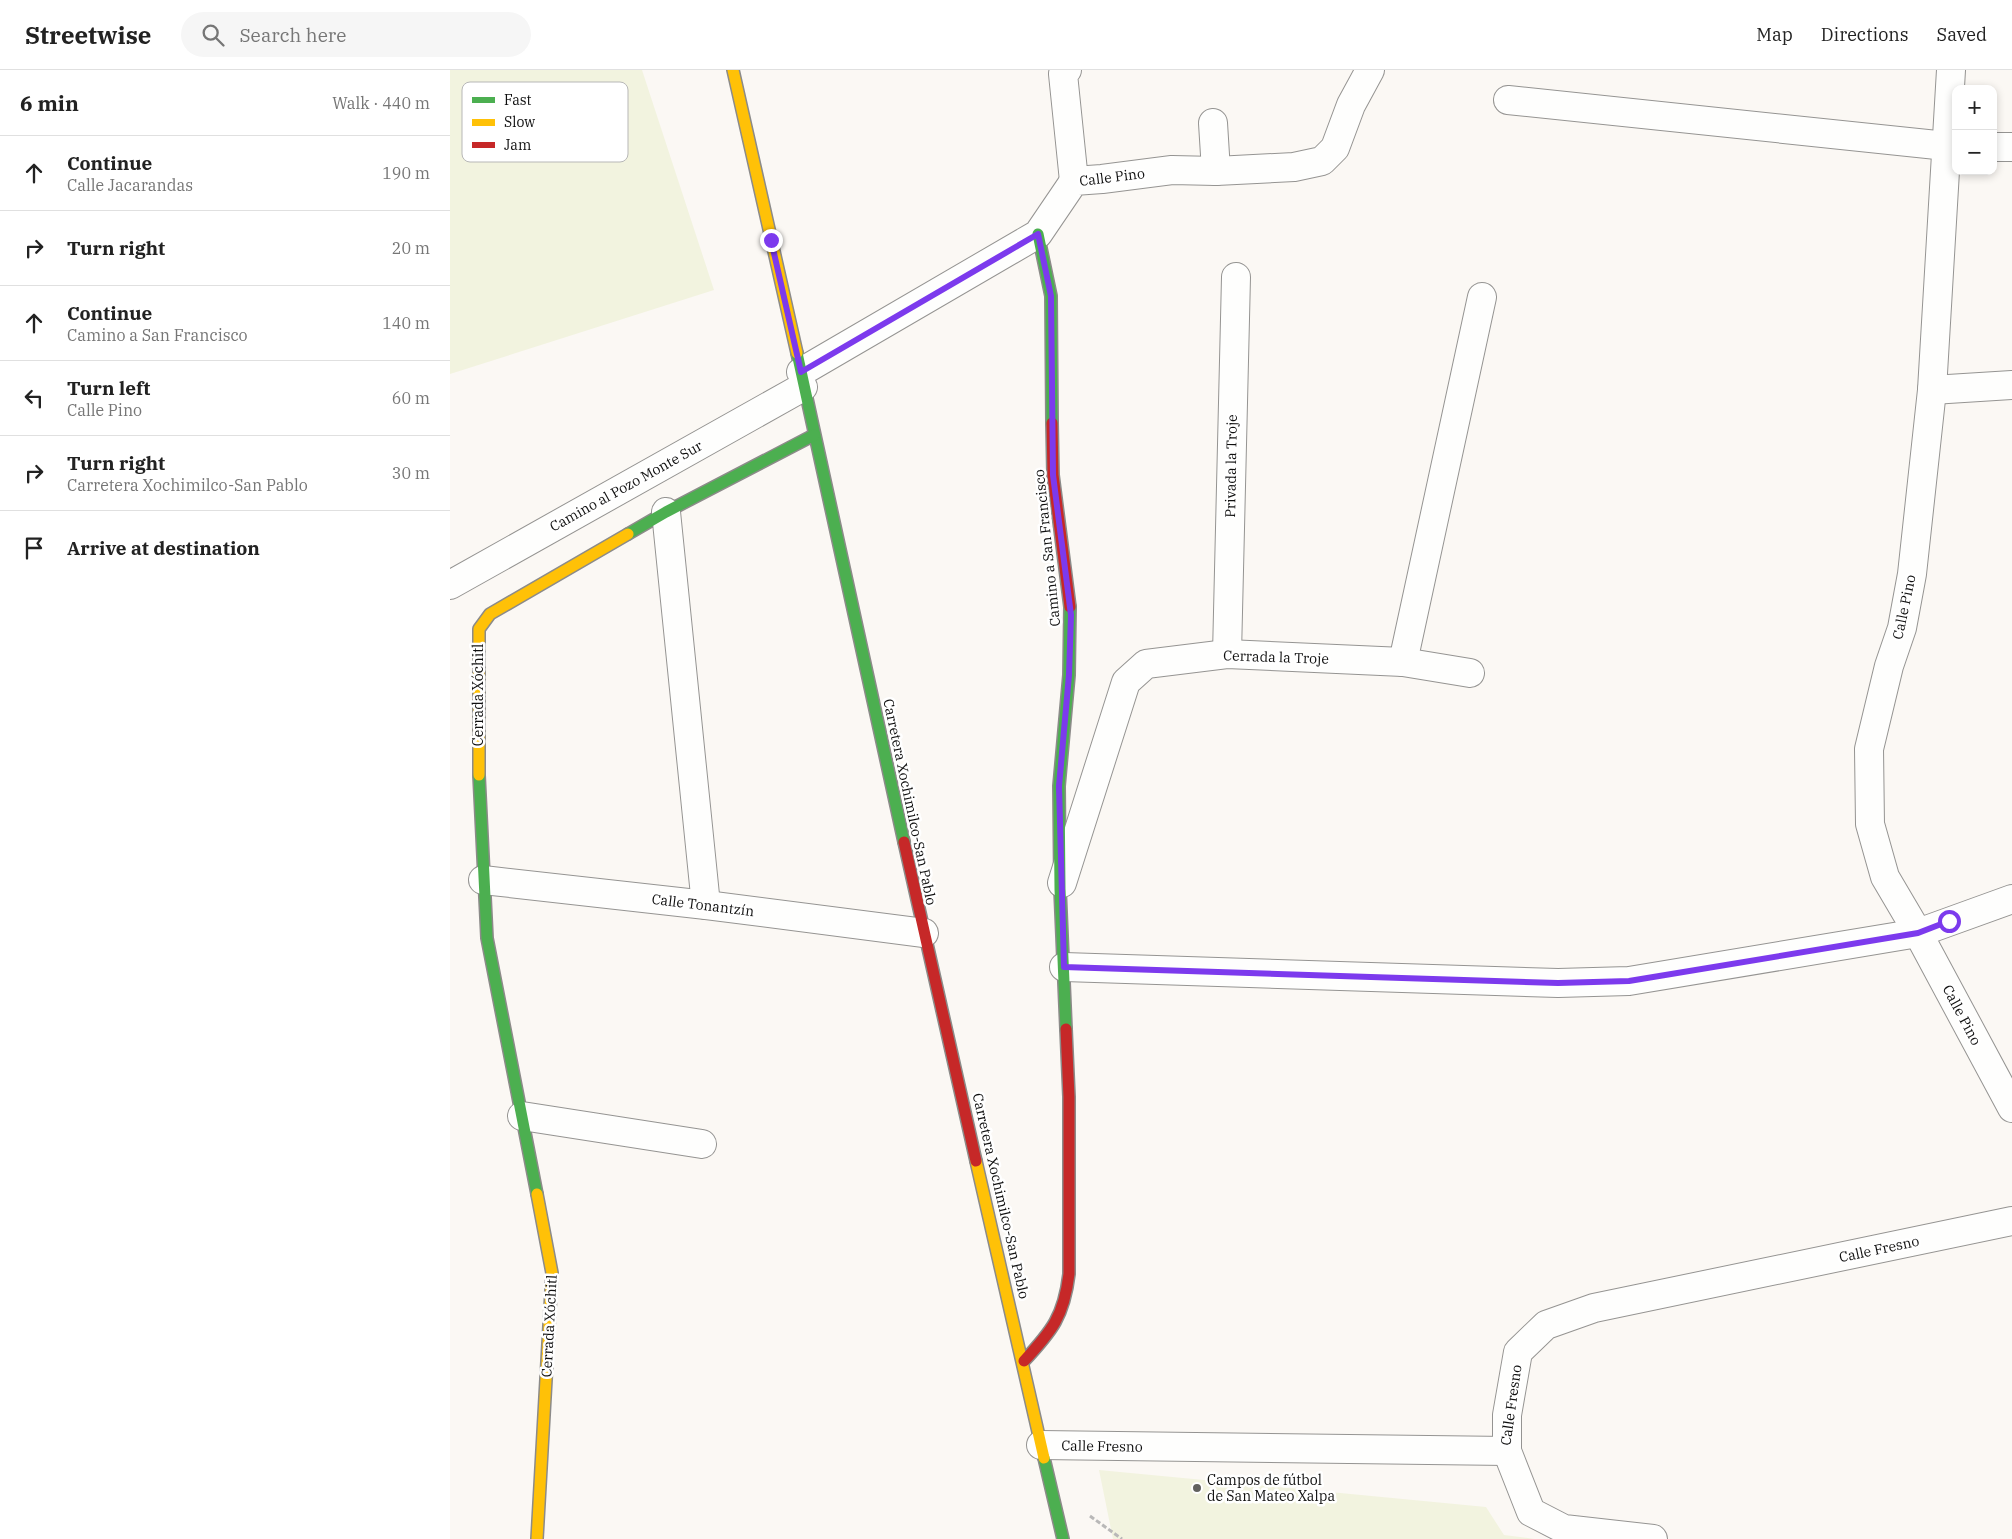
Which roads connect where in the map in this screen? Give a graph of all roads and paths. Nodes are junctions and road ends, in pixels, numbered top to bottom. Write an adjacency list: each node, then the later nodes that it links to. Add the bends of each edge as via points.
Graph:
1 (733, 70): 15 (street, Carretera Xochimilco-San Pablo)
2 (1370, 70): 10 (street, Calle Pino, via 1351,105 1335,148 1322,161 1294,167)
3 (1951, 70): 7 (street, Calle Pino)
4 (1062, 72): 11 (street)
5 (1508, 100): 7 (street)
6 (1213, 122): 10 (street)
7 (1950, 147): 17 (street, Calle Pino)
8 (1997, 147): 9 (street)
9 (2012, 147)
10 (1216, 171): 11 (street, Calle Pino, via 1172,170)
11 (1074, 180): 12 (street, Calle Pino)
12 (1038, 234): 15 (street, Calle Pino); 25 (street, Camino a San Francisco, via 1051,296 1053,475 1071,615 1059,786)
13 (1236, 277): 21 (street, Privada la Troje)
14 (1482, 297): 22 (street)
15 (802, 380): 18 (street, Carretera Xochimilco-San Pablo); 20 (street, Camino al Pozo Monte Sur)
16 (2012, 385): 17 (street)
17 (1932, 390): 29 (street, Calle Pino, via 1912,574 1902,628 1889,666 1869,749 1870,824 1885,877)
18 (814, 435): 19 (street, Cerrada Xóchitl); 28 (street, Carretera Xochimilco-San Pablo)
19 (666, 512): 24 (street, Cerrada Xóchitl, via 490,614 479,629 478,760); 27 (street)
20 (450, 586)
21 (1227, 654): 22 (street, Cerrada la Troje); 25 (street, Cerrada la Troje, via 1146,664 1126,682)
22 (1403, 662): 23 (street, Cerrada la Troje)
23 (1470, 673)
24 (483, 880): 27 (street, Calle Tonantzín); 32 (street, Cerrada Xóchitl, via 487,938)
25 (1060, 889): 30 (street, Camino a San Francisco)
26 (2012, 899): 29 (street)
27 (706, 905): 28 (street, Calle Tonantzín)
28 (924, 933): 35 (street, Carretera Xochimilco-San Pablo)
29 (1918, 933): 30 (street, via 1629,981 1548,983); 31 (street, Calle Pino)
30 (1064, 967): 35 (street, Camino a San Francisco, via 1069,1097 1067,1299 1048,1335)
31 (2012, 1108)
32 (522, 1116): 33 (street); 38 (street, Cerrada Xóchitl, via 552,1273)
33 (702, 1144)
34 (2012, 1221): 37 (street, Calle Fresno, via 1594,1308 1546,1325 1518,1352 1507,1415)
35 (1024, 1361): 36 (street, Carretera Xochimilco-San Pablo)
36 (1041, 1445): 37 (street, Calle Fresno); 39 (street, Carretera Xochimilco-San Pablo)
37 (1507, 1450): 40 (street, via 1531,1512 1564,1529)
38 (537, 1539)
39 (1063, 1539)
40 (1653, 1539)

